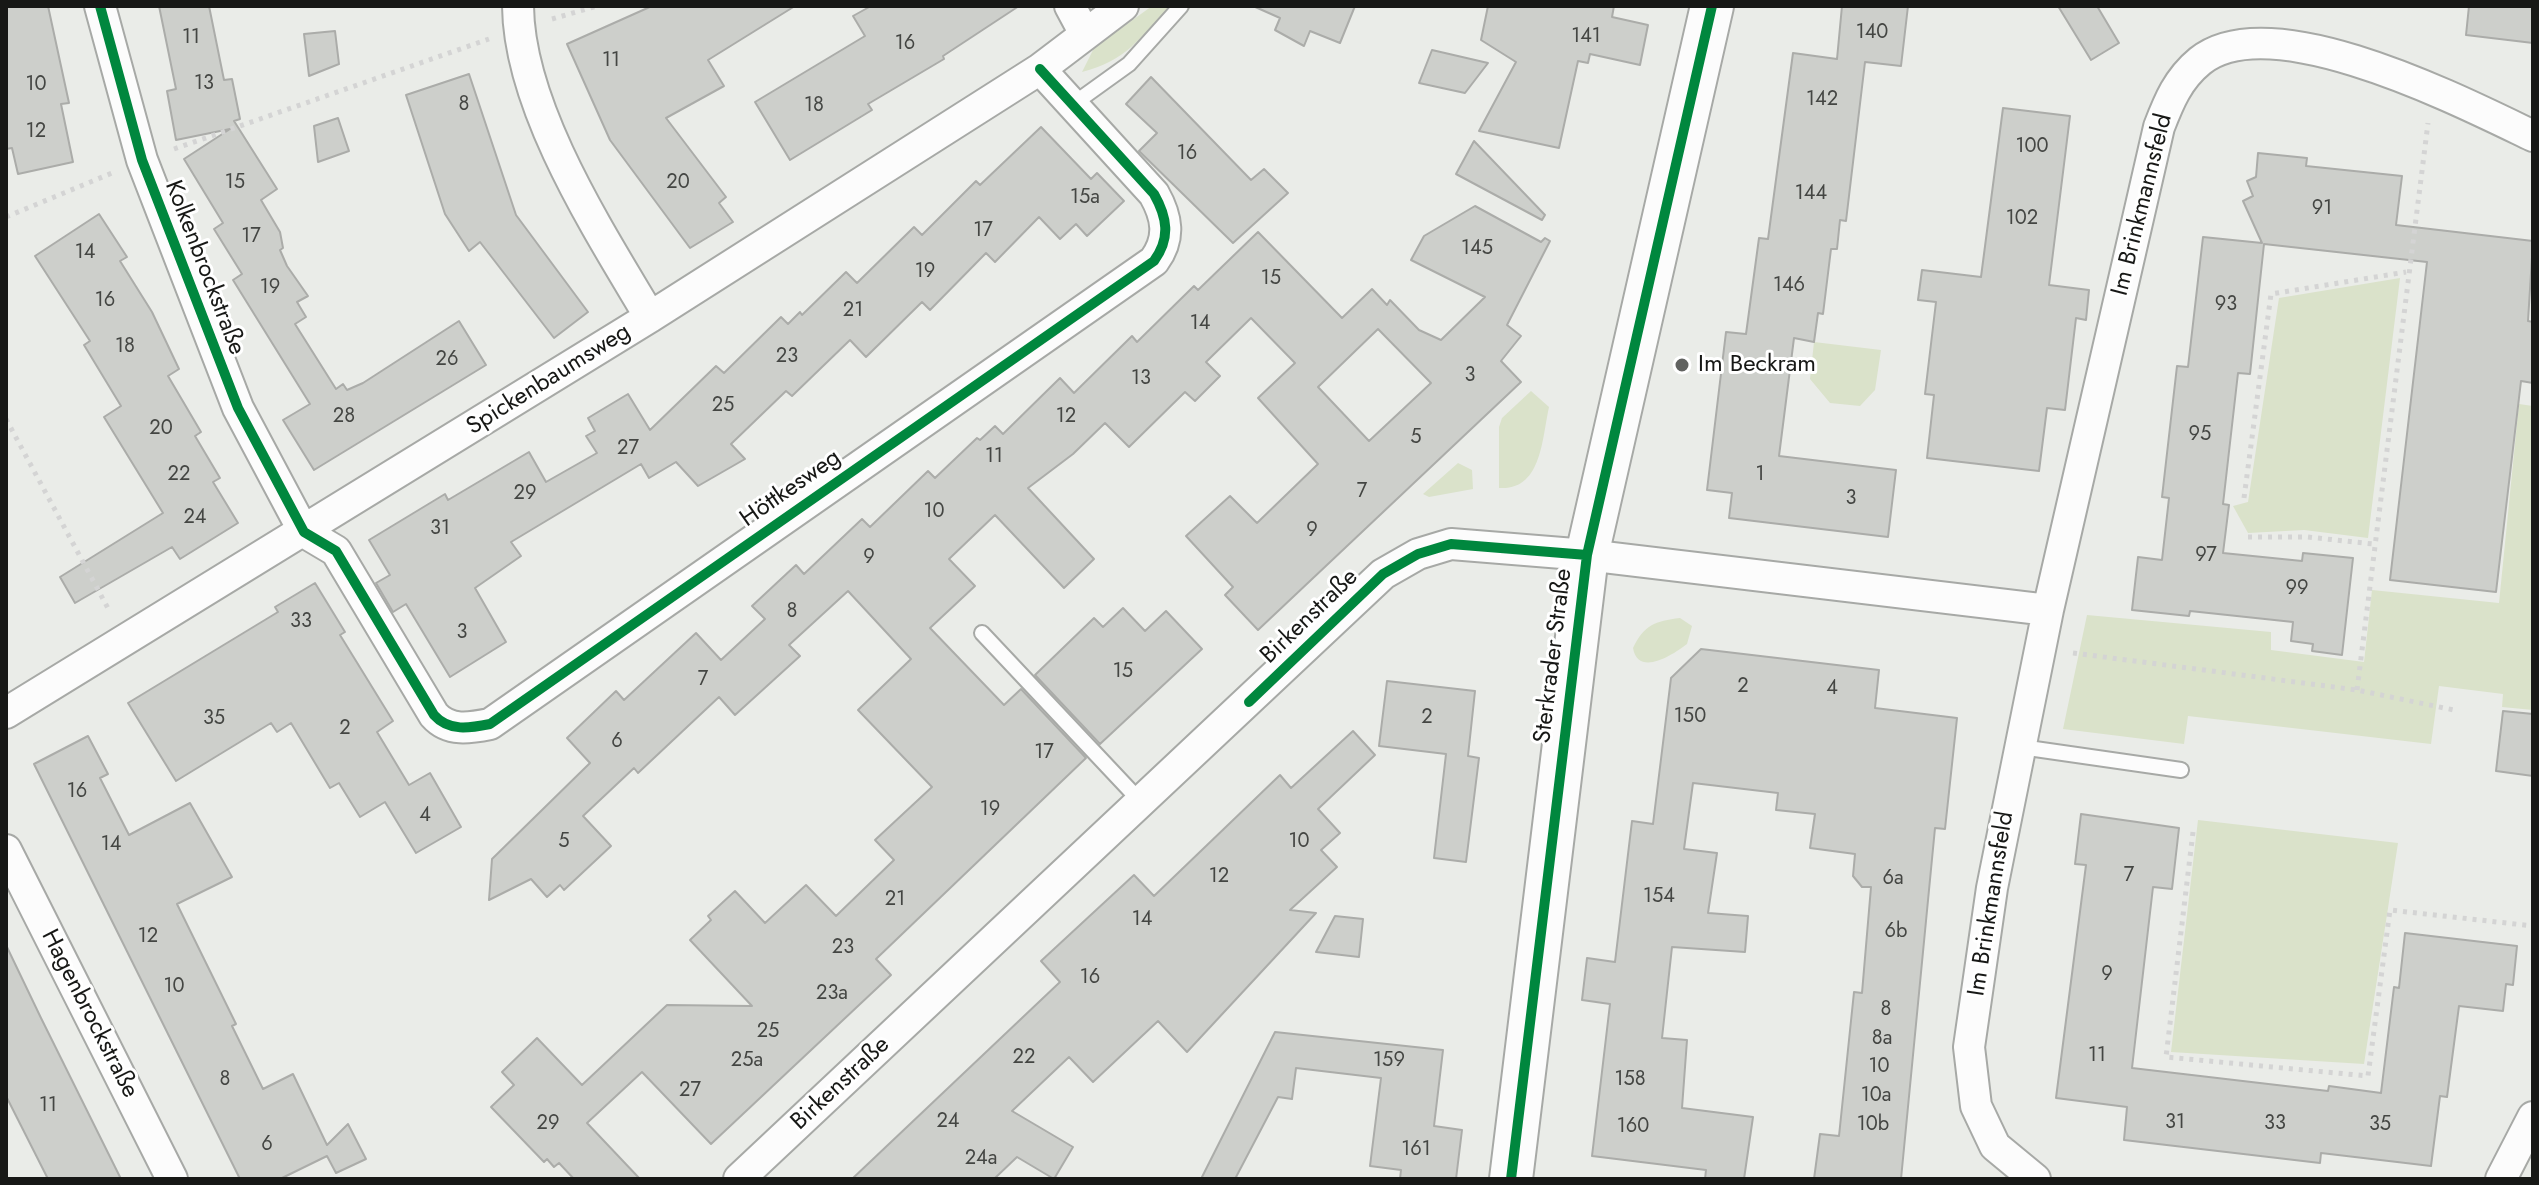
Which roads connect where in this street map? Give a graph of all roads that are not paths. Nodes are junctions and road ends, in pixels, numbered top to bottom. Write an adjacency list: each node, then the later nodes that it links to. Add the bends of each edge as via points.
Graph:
1 (100, 6): 12 (street, Kolkenbrockstraße, via 142,160 238,408)
2 (1070, 6): 7 (street)
3 (1123, 6): 7 (street, Spickenbaumsweg)
4 (1181, 6): 9 (lane, via 1129,64)
5 (1712, 6): 13 (main road, Sterkrader Straße)
6 (518, 17): 11 (street, via 528,73 575,191)
7 (1085, 34): 8 (street, Spickenbaumsweg)
8 (1040, 69): 9 (street, Höttkesweg); 11 (street, Spickenbaumsweg)
9 (1071, 105): 12 (street, Höttkesweg, via 1163,210 1165,240 1154,261 490,724 442,724 336,551)
10 (2533, 136): 14 (street, Im Brinkmannsfeld, via 2357,61 2267,41 2201,60 2174,89 2159,127)
11 (650, 317): 12 (street, Spickenbaumsweg)
12 (304, 532): 16 (street, Spickenbaumsweg)
13 (1587, 555): 14 (street); 19 (street, Birkenstraße, via 1451,544 1418,554 1383,574); 25 (main road, Sterkrader Straße)
14 (2048, 610): 17 (street, Im Brinkmannsfeld)
15 (982, 633): 19 (lane)
16 (6, 713)
17 (2021, 747): 18 (lane); 26 (street, Im Brinkmannsfeld, via 1992,888 1969,1047 1976,1106 1995,1146)
18 (2181, 770)
19 (1141, 802): 24 (street, Birkenstraße)
20 (6, 850): 21 (street, Hagenbrockstraße)
21 (15, 892): 23 (street, Hagenbrockstraße)
22 (2533, 1117): 27 (street)
23 (172, 1179)
24 (739, 1179)
25 (1511, 1179)
26 (2035, 1179)
27 (2501, 1179)

